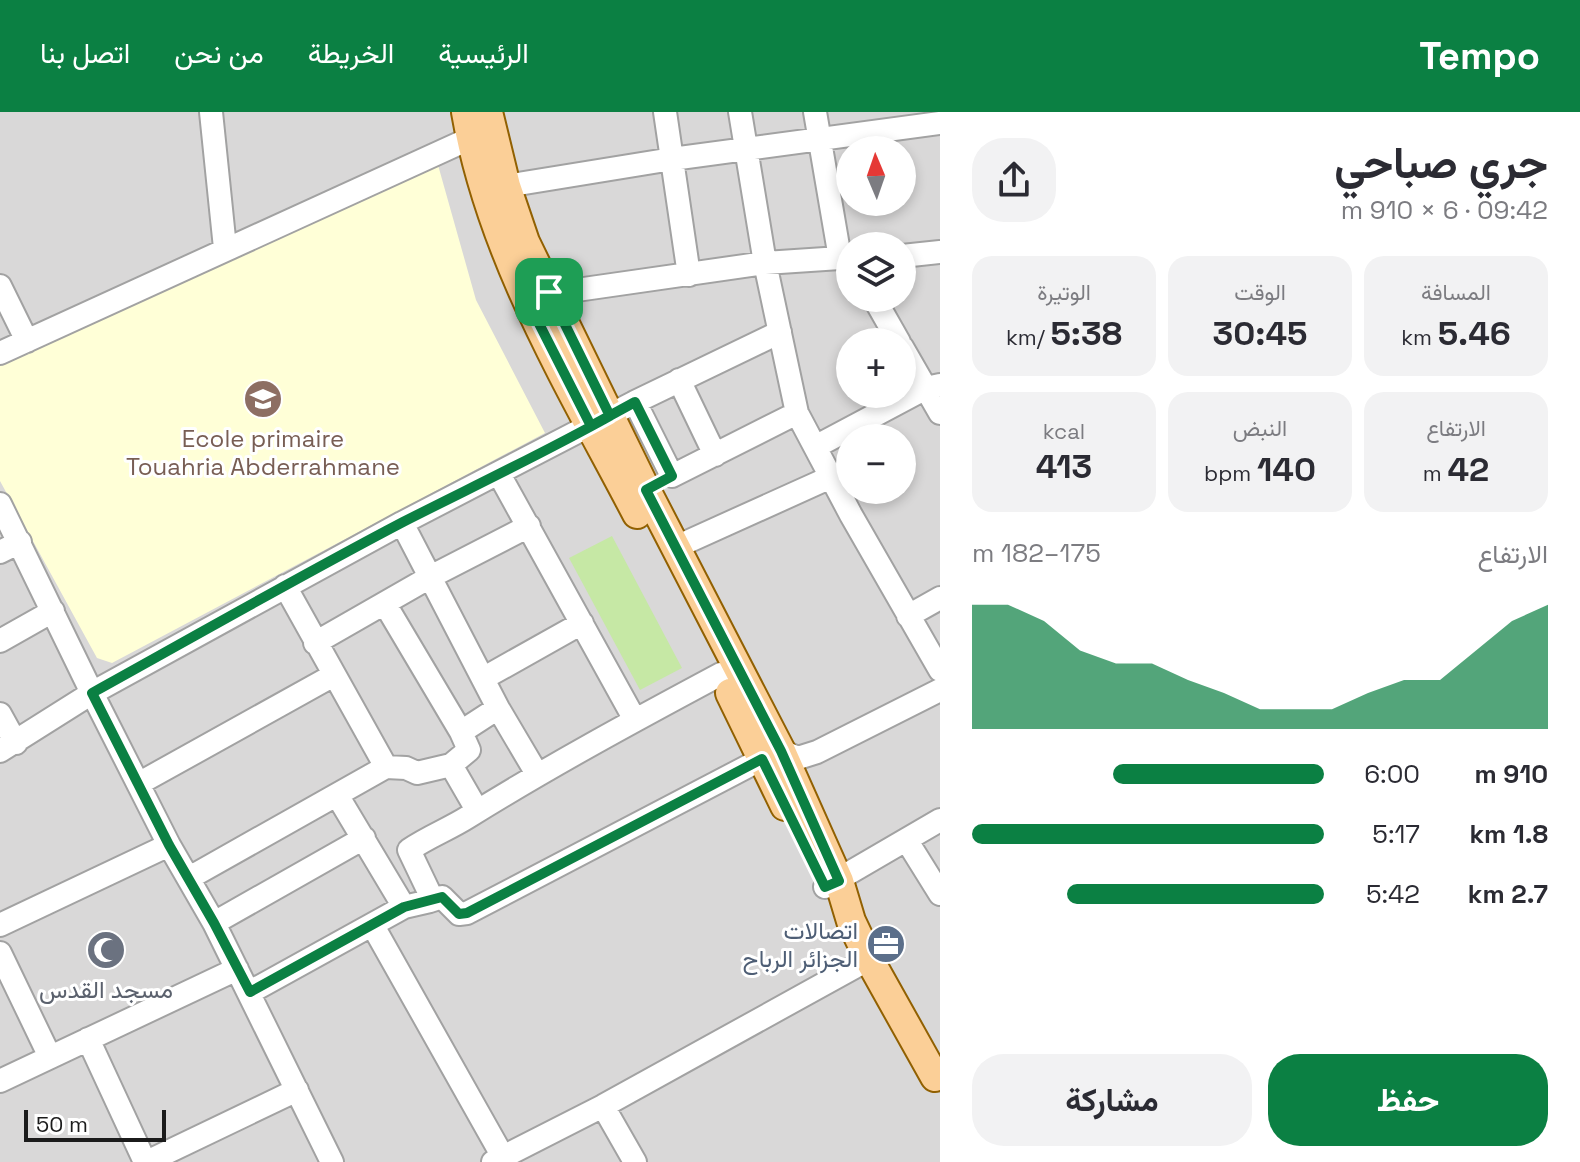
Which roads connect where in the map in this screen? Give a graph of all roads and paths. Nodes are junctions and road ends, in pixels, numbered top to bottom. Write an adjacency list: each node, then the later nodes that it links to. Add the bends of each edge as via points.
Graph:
1 (211, 112): 13 (street)
2 (488, 112): 11 (main road)
3 (665, 112): 10 (street)
4 (740, 112): 9 (street)
5 (815, 112): 8 (street)
6 (940, 123): 8 (street)
7 (469, 125): 13 (street); 20 (main road, via 497,226)
8 (819, 138): 9 (street); 12 (street)
9 (746, 149): 10 (street); 17 (street)
10 (672, 159): 11 (street); 18 (street)
11 (506, 186): 20 (main road)
12 (839, 232)
13 (225, 248): 22 (street)
14 (940, 252): 15 (street)
15 (916, 255)
16 (836, 259): 17 (street)
17 (765, 263): 18 (street); 21 (street)
18 (689, 275): 20 (street)
19 (0, 286): 22 (street)
20 (537, 295): 30 (main road)
21 (780, 332): 25 (street); 28 (street)
22 (27, 341): 23 (street)
23 (0, 353)
24 (916, 364): 26 (street)
25 (679, 380): 27 (street); 32 (street)
26 (933, 387): 29 (street); 31 (street)
27 (635, 402): 30 (street); 34 (street)
28 (797, 413): 31 (street); 32 (street)
29 (940, 413)
30 (600, 421): 33 (street); 36 (main road); 52 (main road)
31 (815, 447): 35 (street)
32 (715, 455): 34 (street)
33 (499, 474): 38 (street); 39 (street)
34 (672, 476): 36 (street)
35 (831, 477): 41 (street); 47 (street)
36 (646, 490): 41 (main road)
37 (0, 504): 40 (street)
38 (402, 523): 42 (street); 43 (street)
39 (529, 526): 42 (street); 48 (street)
40 (10, 547): 46 (street)
41 (676, 547): 62 (main road)
42 (432, 576): 45 (street); 54 (street)
43 (285, 586): 50 (street); 56 (street)
44 (940, 598): 47 (street)
45 (385, 604): 50 (street); 60 (street)
46 (53, 611): 49 (street); 56 (street)
47 (908, 616): 51 (street)
48 (582, 623): 54 (street); 59 (street)
49 (0, 641)
50 (315, 643): 53 (street)
51 (940, 670)
52 (721, 674): 59 (street); 62 (main road)
53 (334, 675): 64 (street); 66 (street)
54 (484, 678): 57 (street)
55 (940, 690): 62 (street, via 817,752 798,758)
56 (92, 693): 61 (street); 66 (street)
57 (498, 708): 60 (street); 65 (street)
58 (0, 714): 61 (street)
59 (635, 720): 65 (street)
60 (461, 732): 63 (street, via 469,750)
61 (8, 747)
62 (772, 755): 74 (main road); 76 (street, via 467,913 459,914 442,897)
63 (451, 765): 64 (street, via 417,773); 68 (street)
64 (386, 767): 67 (street)
65 (537, 774): 68 (street)
66 (138, 784): 72 (street)
67 (337, 795): 70 (street); 73 (street)
68 (477, 810): 76 (street, via 409,850)
69 (940, 820): 71 (street)
70 (364, 838): 77 (street); 78 (street)
71 (907, 841): 74 (street); 75 (street)
72 (169, 845): 73 (street); 79 (street)
73 (189, 878): 78 (street)
74 (832, 884): 82 (main road)
75 (939, 890)
76 (430, 901): 77 (street)
77 (404, 907): 80 (street)
78 (214, 923): 83 (street)
79 (0, 925)
80 (373, 926): 84 (street); 91 (street)
81 (0, 953): 86 (street)
82 (869, 959): 87 (main road); 90 (street)
83 (237, 969): 84 (street); 85 (street)
84 (250, 992): 89 (street)
85 (88, 1039): 86 (street); 92 (street)
86 (50, 1057): 88 (street)
87 (938, 1079)
88 (0, 1081)
89 (297, 1090): 92 (street); 93 (street)
90 (603, 1106): 91 (street); 94 (street)
91 (498, 1159)
92 (155, 1160)
93 (332, 1162)
94 (635, 1162)

